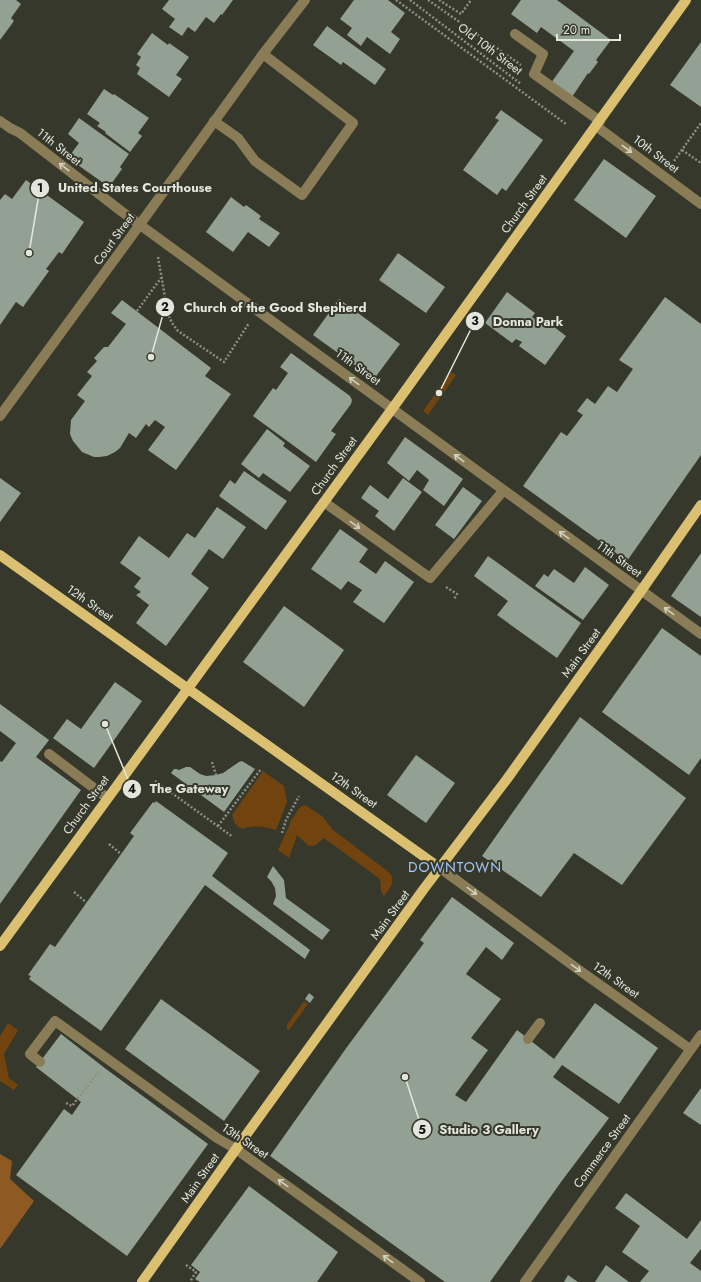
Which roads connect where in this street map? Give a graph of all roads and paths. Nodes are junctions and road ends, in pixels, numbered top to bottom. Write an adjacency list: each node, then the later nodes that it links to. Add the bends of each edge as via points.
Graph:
1 (305, 0): 9 (street, Court Street)
2 (396, 0): 16 (path)
3 (410, 0): 11 (path, Old 10th Street)
4 (428, 0): 10 (path)
5 (439, 0): 6 (path, via 461,14)
6 (471, 0)
7 (686, 0): 14 (main road, Church Street)
8 (515, 34): 14 (street, 10th Street, via 543,54 534,74)
9 (263, 54): 13 (street, Court Street); 13 (street, via 353,123 302,195 255,161 238,138)
10 (526, 69)
11 (522, 85)
12 (0, 121): 21 (street, 11th Street, one-way to 12, via 20,133)
13 (214, 121): 21 (street, Court Street)
14 (598, 123): 20 (street, 10th Street, one-way to 20); 26 (main road, Church Street)
15 (701, 123): 17 (path)
16 (566, 124)
17 (682, 150): 18 (path); 19 (path)
18 (674, 161)
19 (701, 163)
20 (701, 204)
21 (140, 225): 26 (street, 11th Street, one-way to 21); 27 (street, Court Street)
22 (157, 252): 23 (path)
23 (161, 278): 24 (path); 25 (path, via 172,323 178,331 224,362)
24 (137, 311)
25 (250, 321)
26 (391, 408): 28 (street, 11th Street, one-way to 26); 29 (main road, Church Street)
27 (0, 416)
28 (503, 491): 29 (street, one-way to 28, via 430,578); 33 (street, 11th Street, one-way to 28)
29 (324, 502): 36 (main road, Church Street)
30 (701, 505): 33 (main road, Main Street)
31 (0, 555): 36 (main road, 12th Street)
32 (446, 587): 34 (path, via 457,594)
33 (641, 591): 35 (street, 11th Street, one-way to 33); 49 (main road, Main Street)
34 (454, 598)
35 (701, 634)
36 (187, 688): 43 (main road, Church Street); 49 (main road, 12th Street)
37 (49, 754): 43 (street)
38 (212, 762): 40 (path)
39 (261, 769): 44 (path)
40 (216, 775)
41 (155, 781): 44 (path)
42 (299, 796): 45 (path)
43 (107, 798): 52 (main road, Church Street)
44 (218, 826): 46 (path)
45 (282, 833)
46 (233, 837)
47 (109, 844): 48 (path)
48 (121, 854)
49 (440, 868): 56 (street, 12th Street, one-way to 56); 60 (main road, Main Street)
50 (74, 892): 51 (path)
51 (87, 903)
52 (0, 946)
53 (540, 1023): 55 (street)
54 (701, 1035): 56 (street, Commerce Street)
55 (528, 1039)
56 (690, 1049): 65 (street, Commerce Street)
57 (108, 1059): 58 (street, 13th Street, via 55,1021 30,1054); 59 (path, via 72,1106); 60 (street, 13th Street)
58 (40, 1062)
59 (66, 1103)
60 (236, 1149): 62 (main road, Main Street); 64 (street, 13th Street, one-way to 60)
61 (186, 1265): 63 (path, via 196,1272)
62 (142, 1282)
63 (190, 1282)
64 (420, 1282)
65 (524, 1282)

